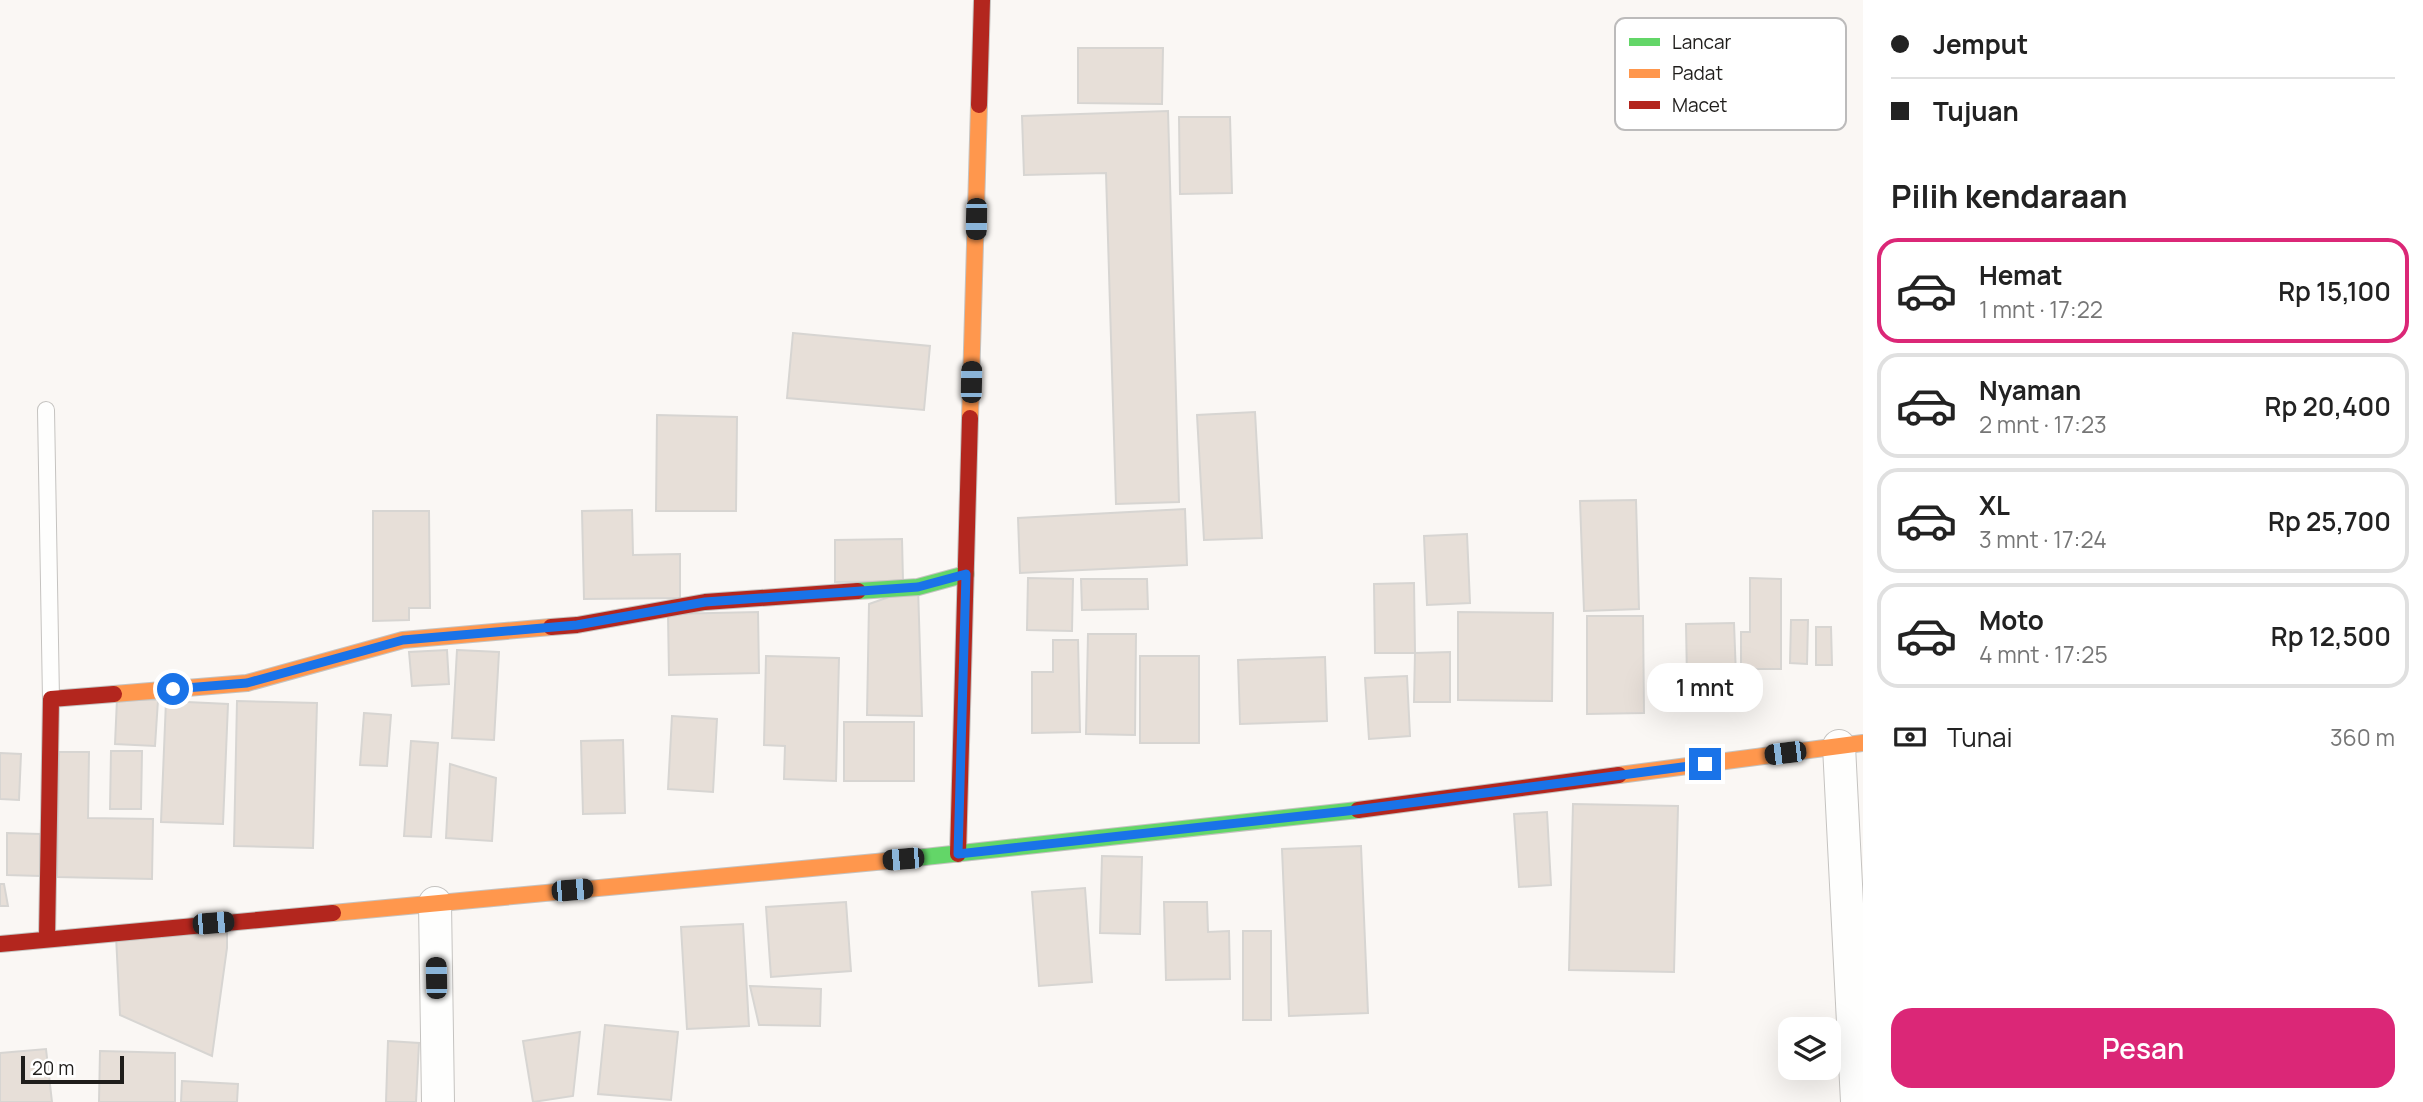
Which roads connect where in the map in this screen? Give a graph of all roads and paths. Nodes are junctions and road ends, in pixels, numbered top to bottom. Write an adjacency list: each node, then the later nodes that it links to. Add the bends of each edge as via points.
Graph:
1 (982, 0): 3 (street)
2 (46, 410): 4 (lane)
3 (966, 574): 4 (street, via 918,587 705,602 577,625 403,640 247,683); 6 (street)
4 (51, 699): 8 (street)
5 (1851, 744): 6 (street, via 1356,810); 11 (street)
6 (958, 854): 7 (street)
7 (435, 903): 8 (street); 10 (street)
8 (47, 938): 9 (street)
9 (0, 944)
10 (438, 1102)
11 (1857, 1102)

